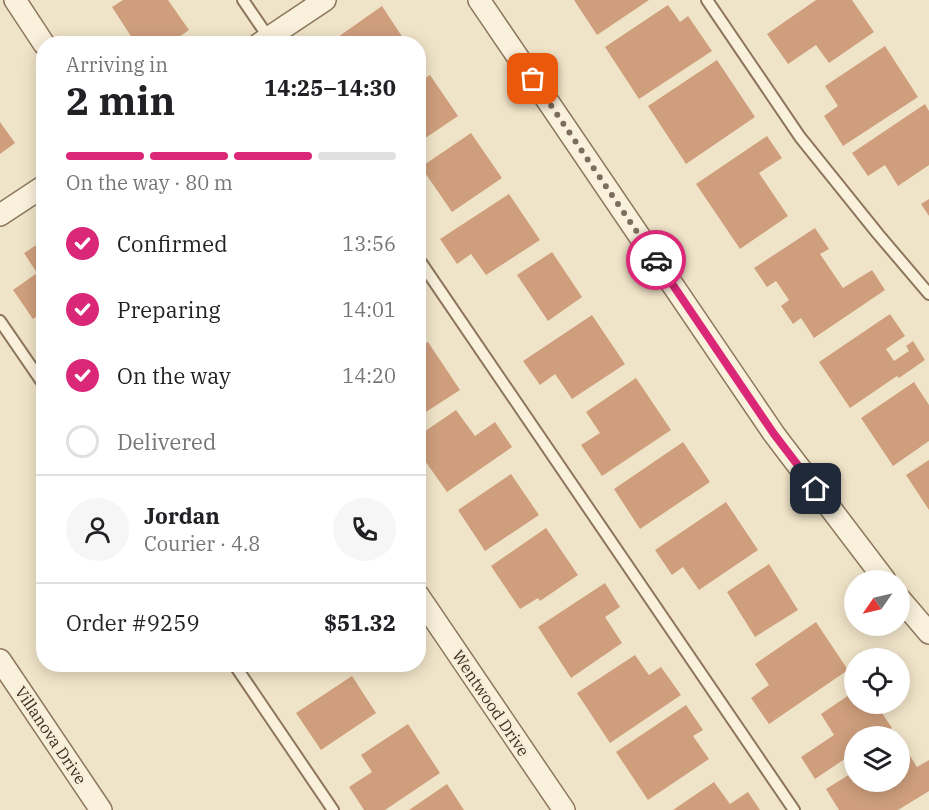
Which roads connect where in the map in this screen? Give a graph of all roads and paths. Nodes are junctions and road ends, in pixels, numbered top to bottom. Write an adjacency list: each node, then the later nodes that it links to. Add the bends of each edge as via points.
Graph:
1 (15, 0): 6 (street)
2 (243, 0): 7 (lane)
3 (325, 0): 8 (street)
4 (479, 0): 15 (street, via 774,434)
5 (707, 0): 12 (lane, via 800,136)
6 (39, 36)
7 (264, 36)
8 (275, 36)
9 (36, 191): 10 (street)
10 (0, 215)
11 (426, 270): 24 (lane)
12 (929, 294)
13 (0, 321): 14 (lane)
14 (36, 373)
15 (877, 570)
16 (426, 607): 23 (street, Wentwood Drive)
17 (910, 611): 18 (street)
18 (929, 633)
19 (0, 660): 21 (street, Villanova Drive)
20 (239, 672): 22 (lane)
21 (101, 810)
22 (333, 810)
23 (564, 810)
24 (794, 810)

